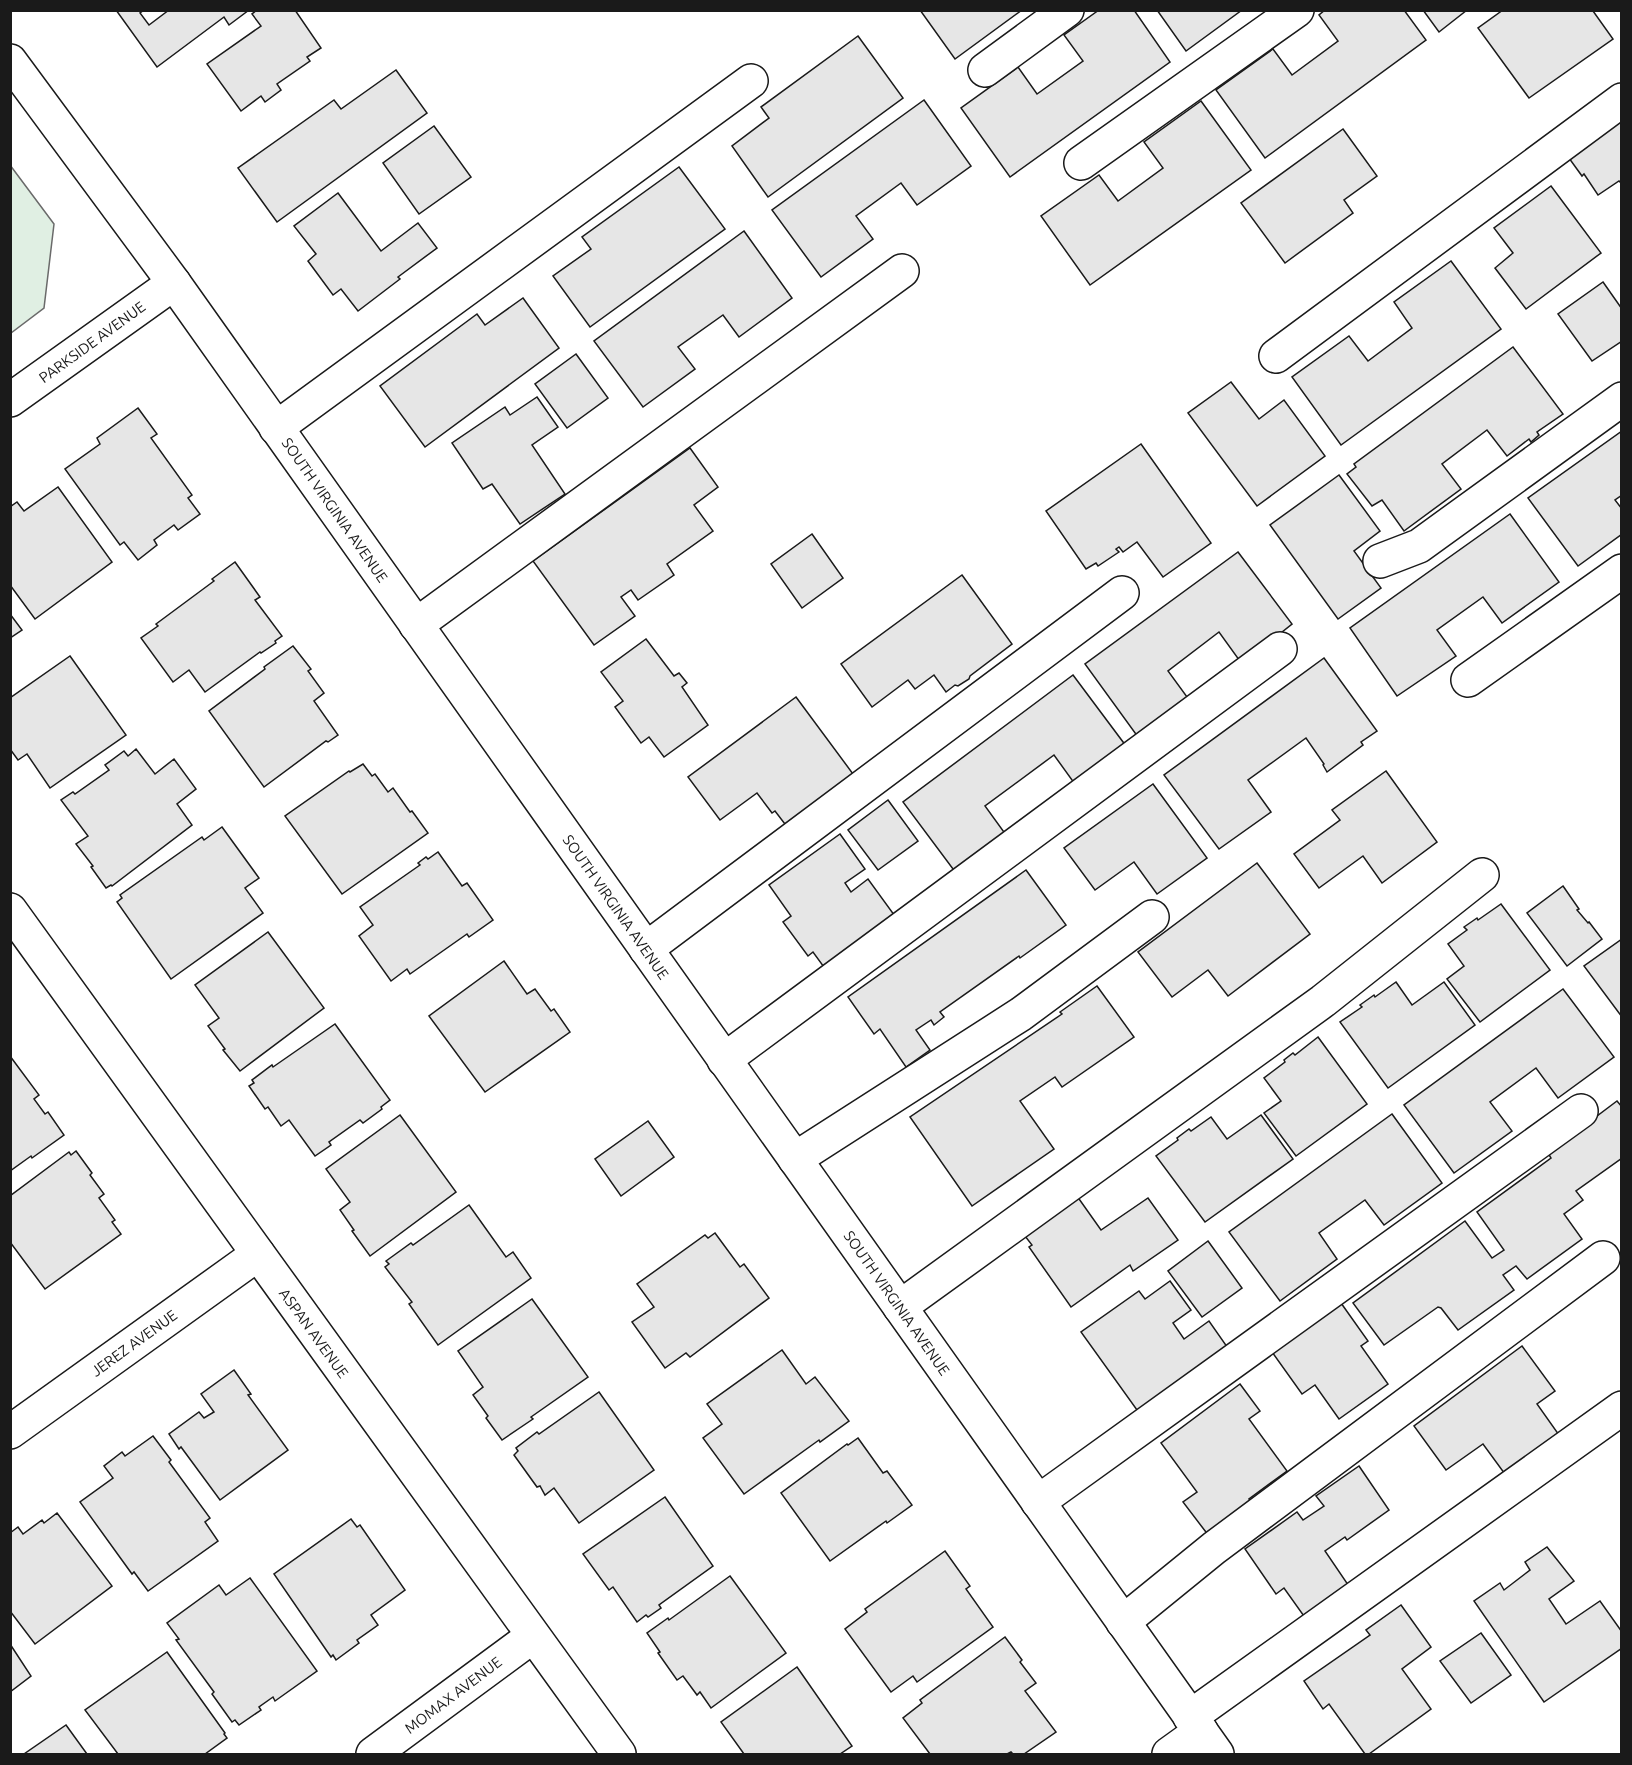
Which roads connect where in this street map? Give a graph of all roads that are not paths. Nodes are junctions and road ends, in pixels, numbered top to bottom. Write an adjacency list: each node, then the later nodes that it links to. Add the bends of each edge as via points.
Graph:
1 (1067, 10): 4 (street)
2 (1297, 10): 7 (street)
3 (10, 62): 9 (street, SOUTH VIRGINIA AVENUE)
4 (985, 70)
5 (751, 81): 13 (street)
6 (1622, 100): 10 (street)
7 (1081, 163)
8 (902, 271): 17 (street)
9 (174, 283): 12 (street, PARKSIDE AVENUE); 13 (street, SOUTH VIRGINIA AVENUE)
10 (1276, 356)
11 (1622, 399): 14 (street, via 1419,546)
12 (10, 400)
13 (276, 428): 17 (street, SOUTH VIRGINIA AVENUE)
14 (1380, 561)
15 (1622, 571): 19 (street)
16 (1122, 593): 23 (street)
17 (416, 625): 23 (street, SOUTH VIRGINIA AVENUE)
18 (1280, 649): 24 (street)
19 (1468, 680)
20 (1482, 875): 29 (street, via 1323,1001)
21 (10, 910): 27 (street, ASPAN AVENUE)
22 (1152, 917): 26 (street, via 1021,1014)
23 (646, 949): 24 (street, SOUTH VIRGINIA AVENUE)
24 (724, 1060): 26 (street, SOUTH VIRGINIA AVENUE)
25 (1581, 1111): 32 (street)
26 (795, 1159): 29 (street, SOUTH VIRGINIA AVENUE)
27 (258, 1254): 31 (street, JEREZ AVENUE); 34 (street, ASPAN AVENUE)
28 (1603, 1258): 33 (street, via 1214,1548)
29 (900, 1307): 32 (street, SOUTH VIRGINIA AVENUE)
30 (1622, 1408): 35 (street)
31 (10, 1432)
32 (1038, 1502): 33 (street, SOUTH VIRGINIA AVENUE)
33 (1123, 1622): 35 (street, SOUTH VIRGINIA AVENUE)
34 (533, 1636): 36 (street, MOMAX AVENUE); 37 (street, ASPAN AVENUE)
35 (1203, 1734): 38 (street)
36 (373, 1755)
37 (619, 1755)
38 (1169, 1755)

